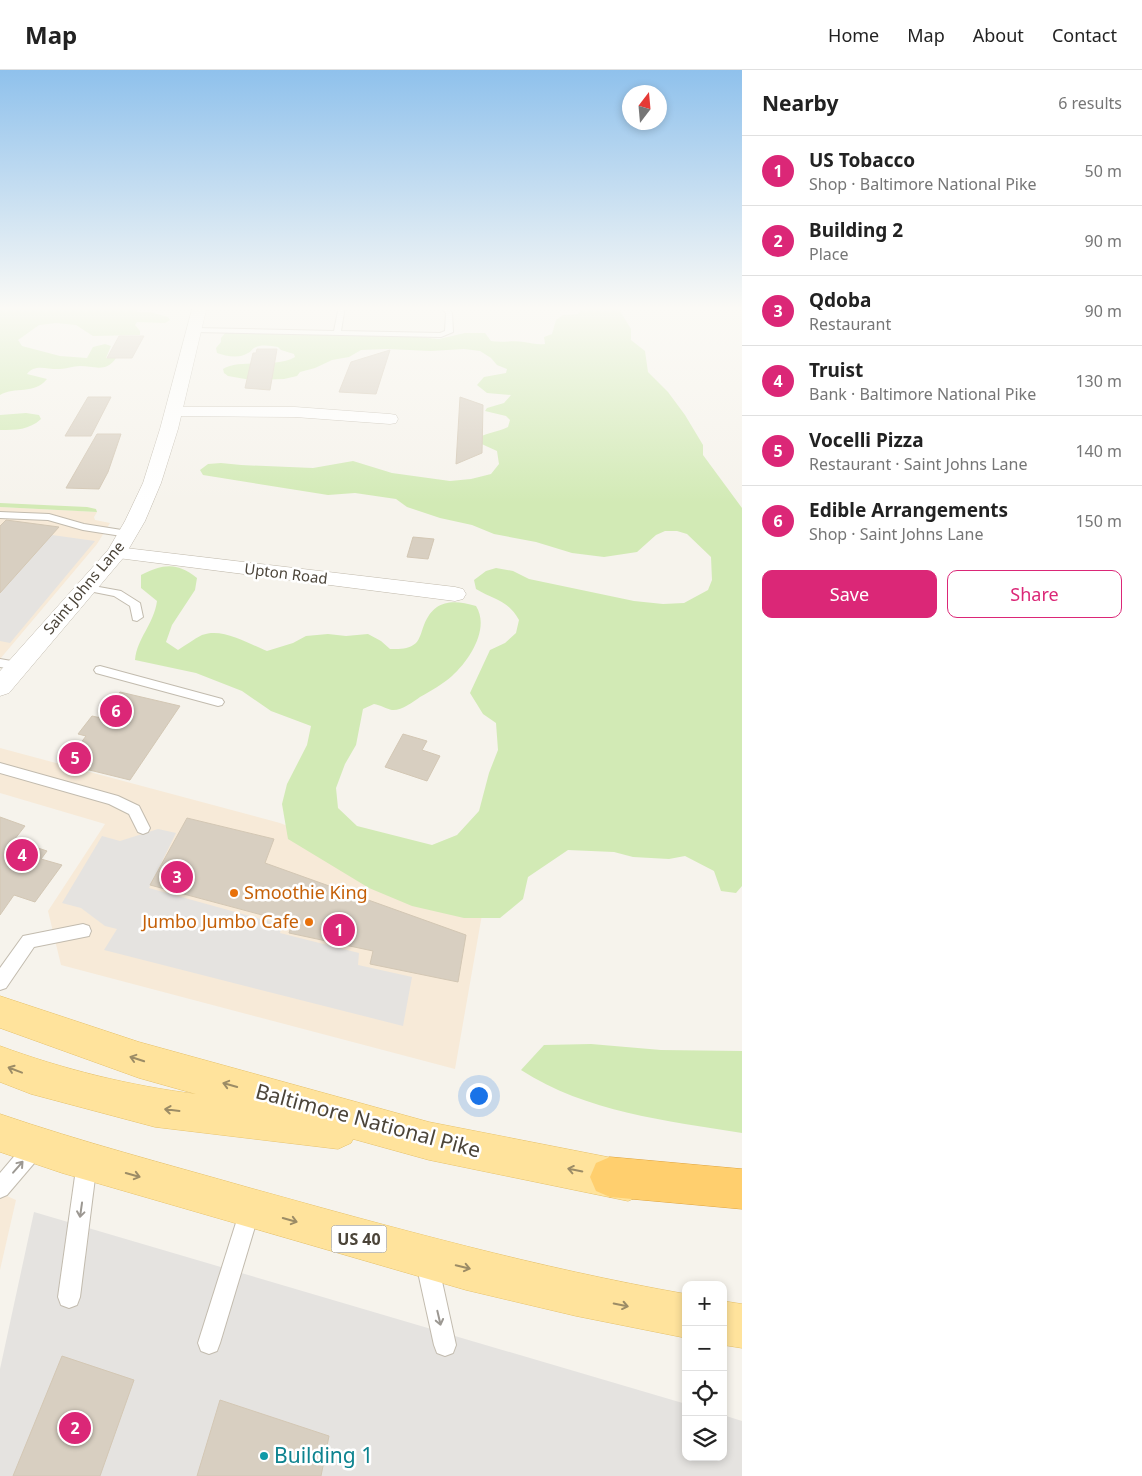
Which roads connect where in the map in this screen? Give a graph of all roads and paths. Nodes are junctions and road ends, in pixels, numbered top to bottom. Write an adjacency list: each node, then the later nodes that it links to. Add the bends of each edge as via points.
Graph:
1 (184, 372): 2 (street, Saint Johns Lane)
2 (174, 412): 3 (street, via 295,412); 5 (street, Saint Johns Lane, via 152,483)
3 (390, 419)
4 (0, 515): 5 (lane, via 48,517 83,528)
5 (128, 534): 6 (street, Saint Johns Lane)
6 (117, 553): 7 (street, Saint Johns Lane); 8 (street, Upton Road)
7 (88, 588): 9 (lane, via 117,593 136,605); 10 (street, Saint Johns Lane)
8 (455, 594)
9 (137, 617)
10 (9, 665): 12 (street, Saint Johns Lane)
11 (100, 670): 13 (lane)
12 (0, 687)
13 (218, 702)
14 (0, 768): 15 (lane, via 113,800 134,810)
15 (143, 828)
16 (83, 931): 17 (lane, via 29,941)
17 (0, 982)
18 (0, 1012): 21 (main road, Baltimore National Pike, one-way to 18, via 139,1060)
19 (0, 1064): 21 (main road, one-way to 19, via 155,1108 31,1076)
20 (18, 1140): 22 (main road, US 40); 24 (lane, one-way to 20)
21 (429, 1141): 23 (main road, Baltimore National Pike, one-way to 21)
22 (87, 1162): 27 (main road, US 40, one-way to 27); 29 (lane, one-way to 29)
23 (610, 1177): 25 (highway); 26 (main road, Baltimore National Pike)
24 (0, 1188)
25 (742, 1189)
26 (742, 1206)
27 (251, 1209): 28 (main road, US 40, one-way to 28); 33 (lane)
28 (426, 1258): 30 (main road, US 40, one-way to 30, via 622,1305); 34 (lane, one-way to 34)
29 (69, 1297)
30 (682, 1315)
31 (727, 1323): 32 (main road)
32 (742, 1326)
33 (209, 1343)
34 (445, 1345)

